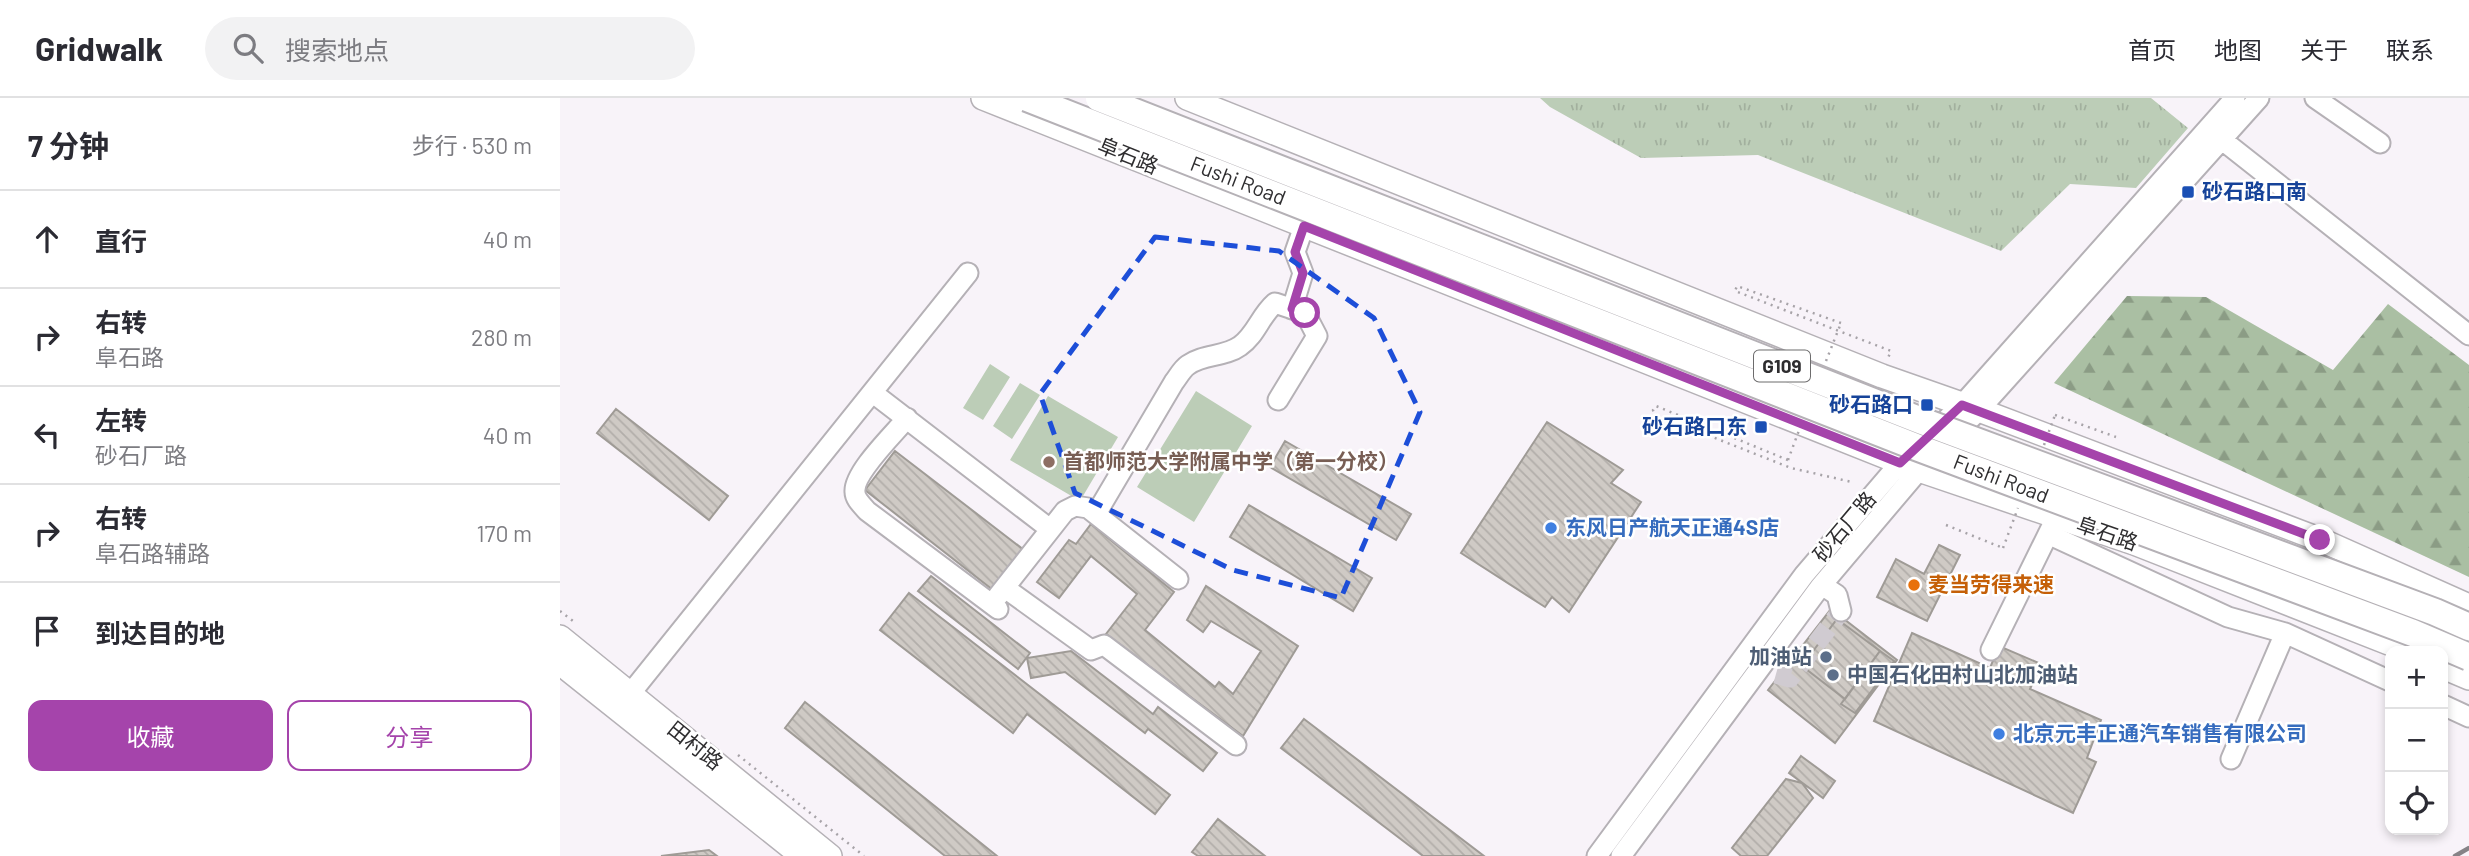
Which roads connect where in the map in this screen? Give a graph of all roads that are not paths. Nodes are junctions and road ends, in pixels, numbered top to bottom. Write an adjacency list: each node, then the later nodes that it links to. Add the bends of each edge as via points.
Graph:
1 (983, 98): 10 (main road, 阜石路)
2 (1027, 98): 32 (highway, Fushi Road / G109, bridge, via 1916,447)
3 (1099, 98): 27 (highway, Fushi Road / G109, bridge, via 1922,421)
4 (1187, 98): 16 (main road)
5 (2235, 98): 16 (street, 砂石厂路)
6 (2259, 98): 8 (street, 砂石厂路)
7 (2315, 98): 9 (street)
8 (2221, 139): 13 (street); 16 (street, 砂石厂路)
9 (2380, 143)
10 (1304, 226): 12 (street, via 1295,252 1303,273); 18 (main road, 阜石路)
11 (968, 272): 14 (street)
12 (1292, 309): 15 (street, via 1305,313 1317,335); 19 (street, via 1275,303 1252,337 1237,349 1186,366)
13 (2469, 335)
14 (873, 393): 17 (street); 37 (street)
15 (1278, 400)
16 (1970, 408): 18 (street, 砂石厂路); 25 (main road, via 2320,540)
17 (907, 418): 21 (street); 24 (street, via 860,474 855,496 867,511 995,607)
18 (1910, 467): 20 (main road, 阜石路); 23 (street, 砂石厂路); 44 (street, 砂石厂路, via 1804,575)
19 (1096, 514): 21 (street, via 1075,506); 22 (street)
20 (2052, 525): 28 (street, via 2228,617); 30 (main road, 阜石路, via 2134,543); 31 (street)
21 (1050, 529): 24 (street)
22 (1178, 579)
23 (1822, 585): 26 (street, via 1838,595); 45 (street, 砂石厂路, via 1767,671)
24 (1005, 588): 40 (street, via 1091,650 1104,645)
25 (2469, 606)
26 (1841, 611)
27 (2469, 627)
28 (2285, 633): 36 (street); 41 (street)
29 (560, 638): 37 (main road, 田村路)
30 (2396, 646)
31 (1991, 650)
32 (2469, 657)
33 (560, 663): 42 (main road, 田村路)
34 (2448, 669): 35 (main road)
35 (2469, 678)
36 (2385, 679)
37 (630, 694): 43 (main road, 田村路)
38 (2448, 707): 39 (street)
39 (2469, 717)
40 (1236, 745)
41 (2231, 759)
42 (802, 856)
43 (830, 856)
44 (1597, 856)
45 (1621, 856)

